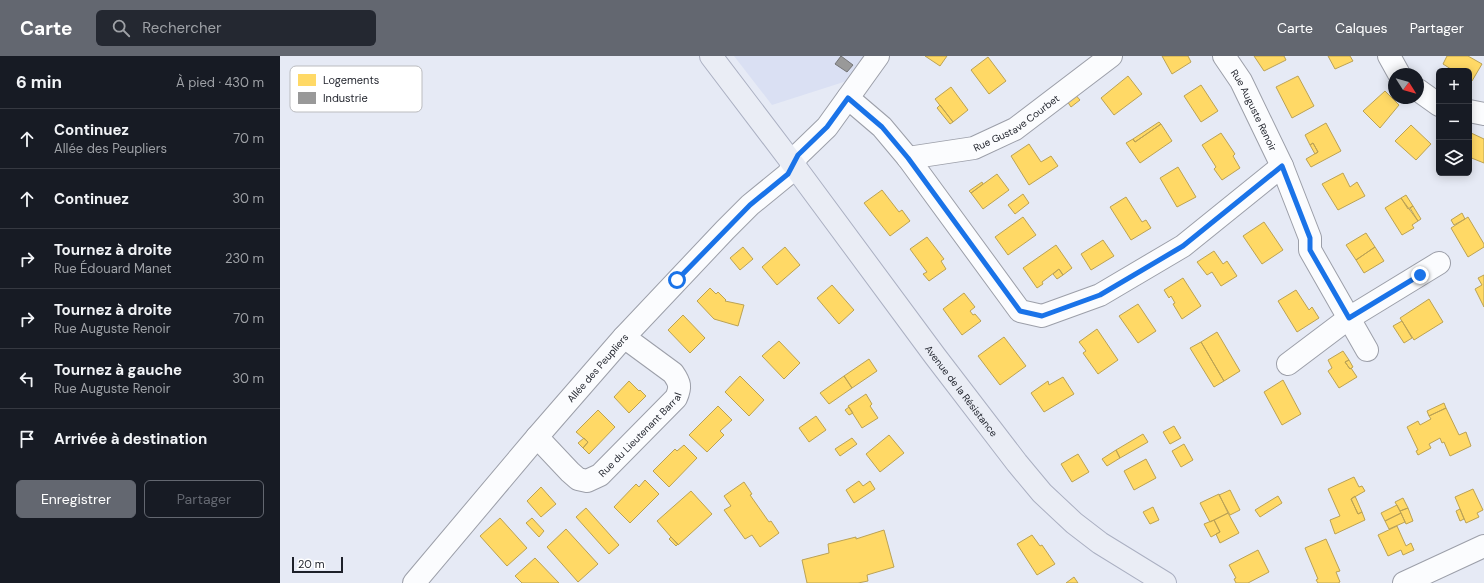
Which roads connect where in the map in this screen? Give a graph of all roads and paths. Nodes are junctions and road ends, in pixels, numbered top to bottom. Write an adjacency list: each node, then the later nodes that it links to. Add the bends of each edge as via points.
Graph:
1 (711, 56): 13 (main road, Avenue de la Résistance)
2 (878, 56): 8 (street, Allée des Peupliers)
3 (1111, 56): 12 (street, Rue Gustave Courbet, via 1015,129 974,148)
4 (1224, 56): 14 (street, Rue Auguste Renoir, via 1241,81)
5 (1389, 56): 6 (street)
6 (1396, 68)
7 (1424, 94): 9 (street)
8 (848, 98): 12 (street, via 882,127); 13 (street, Allée des Peupliers, via 827,127 798,155)
9 (1438, 104)
10 (1472, 112): 11 (street)
11 (1484, 114)
12 (908, 158): 14 (street, via 1020,311 1042,316 1100,295 1183,246)
13 (793, 164): 17 (street, Allée des Peupliers, via 788,174 750,205); 23 (main road, Avenue de la Résistance, via 987,426 1042,493 1100,543)
14 (1282, 166): 16 (street, Rue Auguste Renoir, via 1310,238 1310,250)
15 (1439, 263): 16 (street)
16 (1349, 318): 18 (street, Rue Auguste Renoir); 19 (street)
17 (624, 337): 20 (street, Allée des Peupliers); 20 (street, Rue du Lieutenant Barral, via 673,373 680,390 676,398 600,475 587,481 578,479 570,472)
18 (1367, 350)
19 (1288, 364)
20 (537, 437): 22 (street, Allée des Peupliers)
21 (1484, 546): 24 (street)
22 (414, 583)
23 (1165, 583)
24 (1404, 583)

